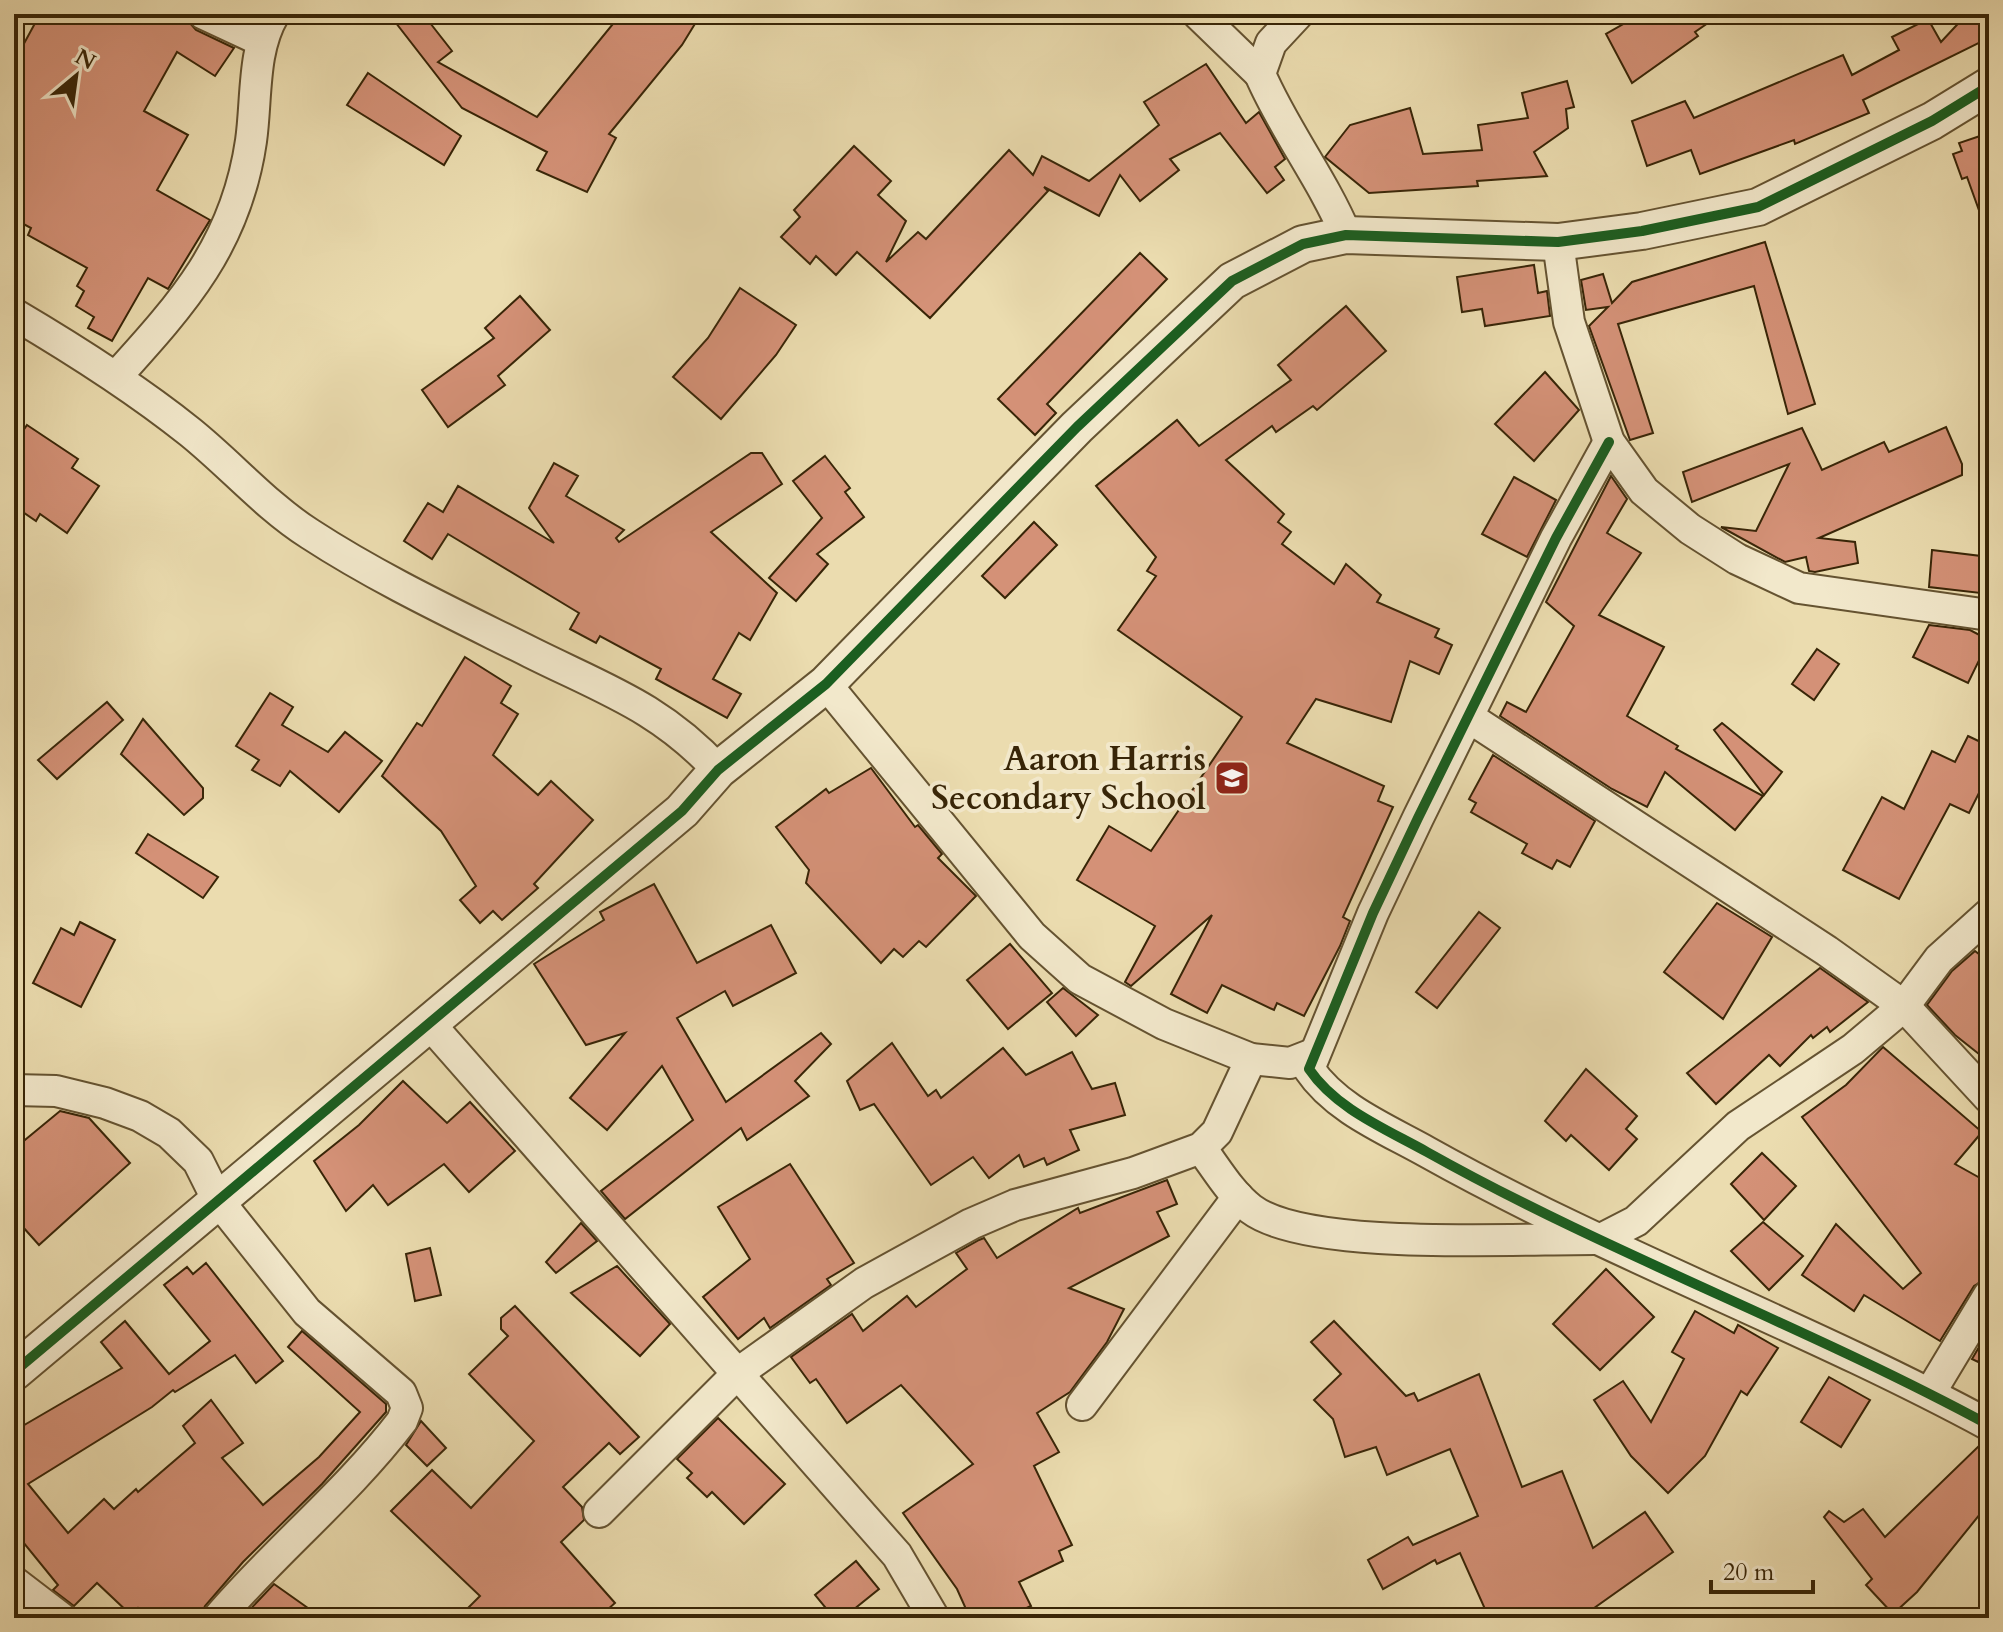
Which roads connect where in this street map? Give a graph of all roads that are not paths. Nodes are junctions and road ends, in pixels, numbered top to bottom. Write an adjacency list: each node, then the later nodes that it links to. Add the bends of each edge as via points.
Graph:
1 (204, 14): 4 (street)
2 (1198, 14): 5 (street)
3 (1298, 14): 5 (street, via 1271,43)
4 (268, 28): 10 (street, via 240,198 218,251 168,320)
5 (1260, 74): 7 (street)
6 (1989, 86): 8 (street, via 1918,128 1758,207)
7 (1346, 235): 8 (street); 13 (street, via 1303,244 1232,281 1077,427)
8 (1558, 242): 11 (street, via 1569,322)
9 (15, 316): 10 (street)
10 (116, 377): 15 (street, via 310,534 657,714 688,737)
11 (1609, 442): 12 (street, via 1644,491 1769,577 1832,595); 14 (street, via 1556,538)
12 (1989, 615)
13 (826, 684): 15 (street); 20 (street, via 1032,936 1080,979 1164,1024)
14 (1470, 718): 17 (street); 19 (street, via 1373,913)
15 (718, 770): 18 (street, via 682,811)
16 (1989, 914): 17 (street, via 1939,959)
17 (1904, 1006): 22 (street); 26 (street, via 1819,1074 1738,1126 1636,1221)
18 (428, 1022): 25 (street); 29 (street)
19 (1313, 1054): 20 (street, via 1290,1063); 26 (street, via 1309,1069 1321,1086 1351,1109 1520,1203)
20 (1251, 1059): 23 (street, via 1223,1122)
21 (14, 1090): 25 (street, via 56,1091 140,1116 169,1133 198,1161)
22 (1989, 1098)
23 (1201, 1148): 24 (street); 29 (street, via 1015,1205 971,1224 864,1283)
24 (1238, 1197): 26 (street, via 1276,1222 1338,1237); 31 (street)
25 (217, 1199): 28 (street); 36 (street, via 307,1312 401,1393 407,1408 349,1486 250,1579)
26 (1601, 1239): 30 (street)
27 (1989, 1295): 30 (street)
28 (14, 1372)
29 (738, 1373): 33 (street); 37 (street, via 897,1555)
30 (1930, 1393): 32 (street)
31 (1082, 1405)
32 (1989, 1425)
33 (599, 1512)
34 (14, 1582): 35 (street)
35 (61, 1618)
36 (218, 1618)
37 (934, 1618)

